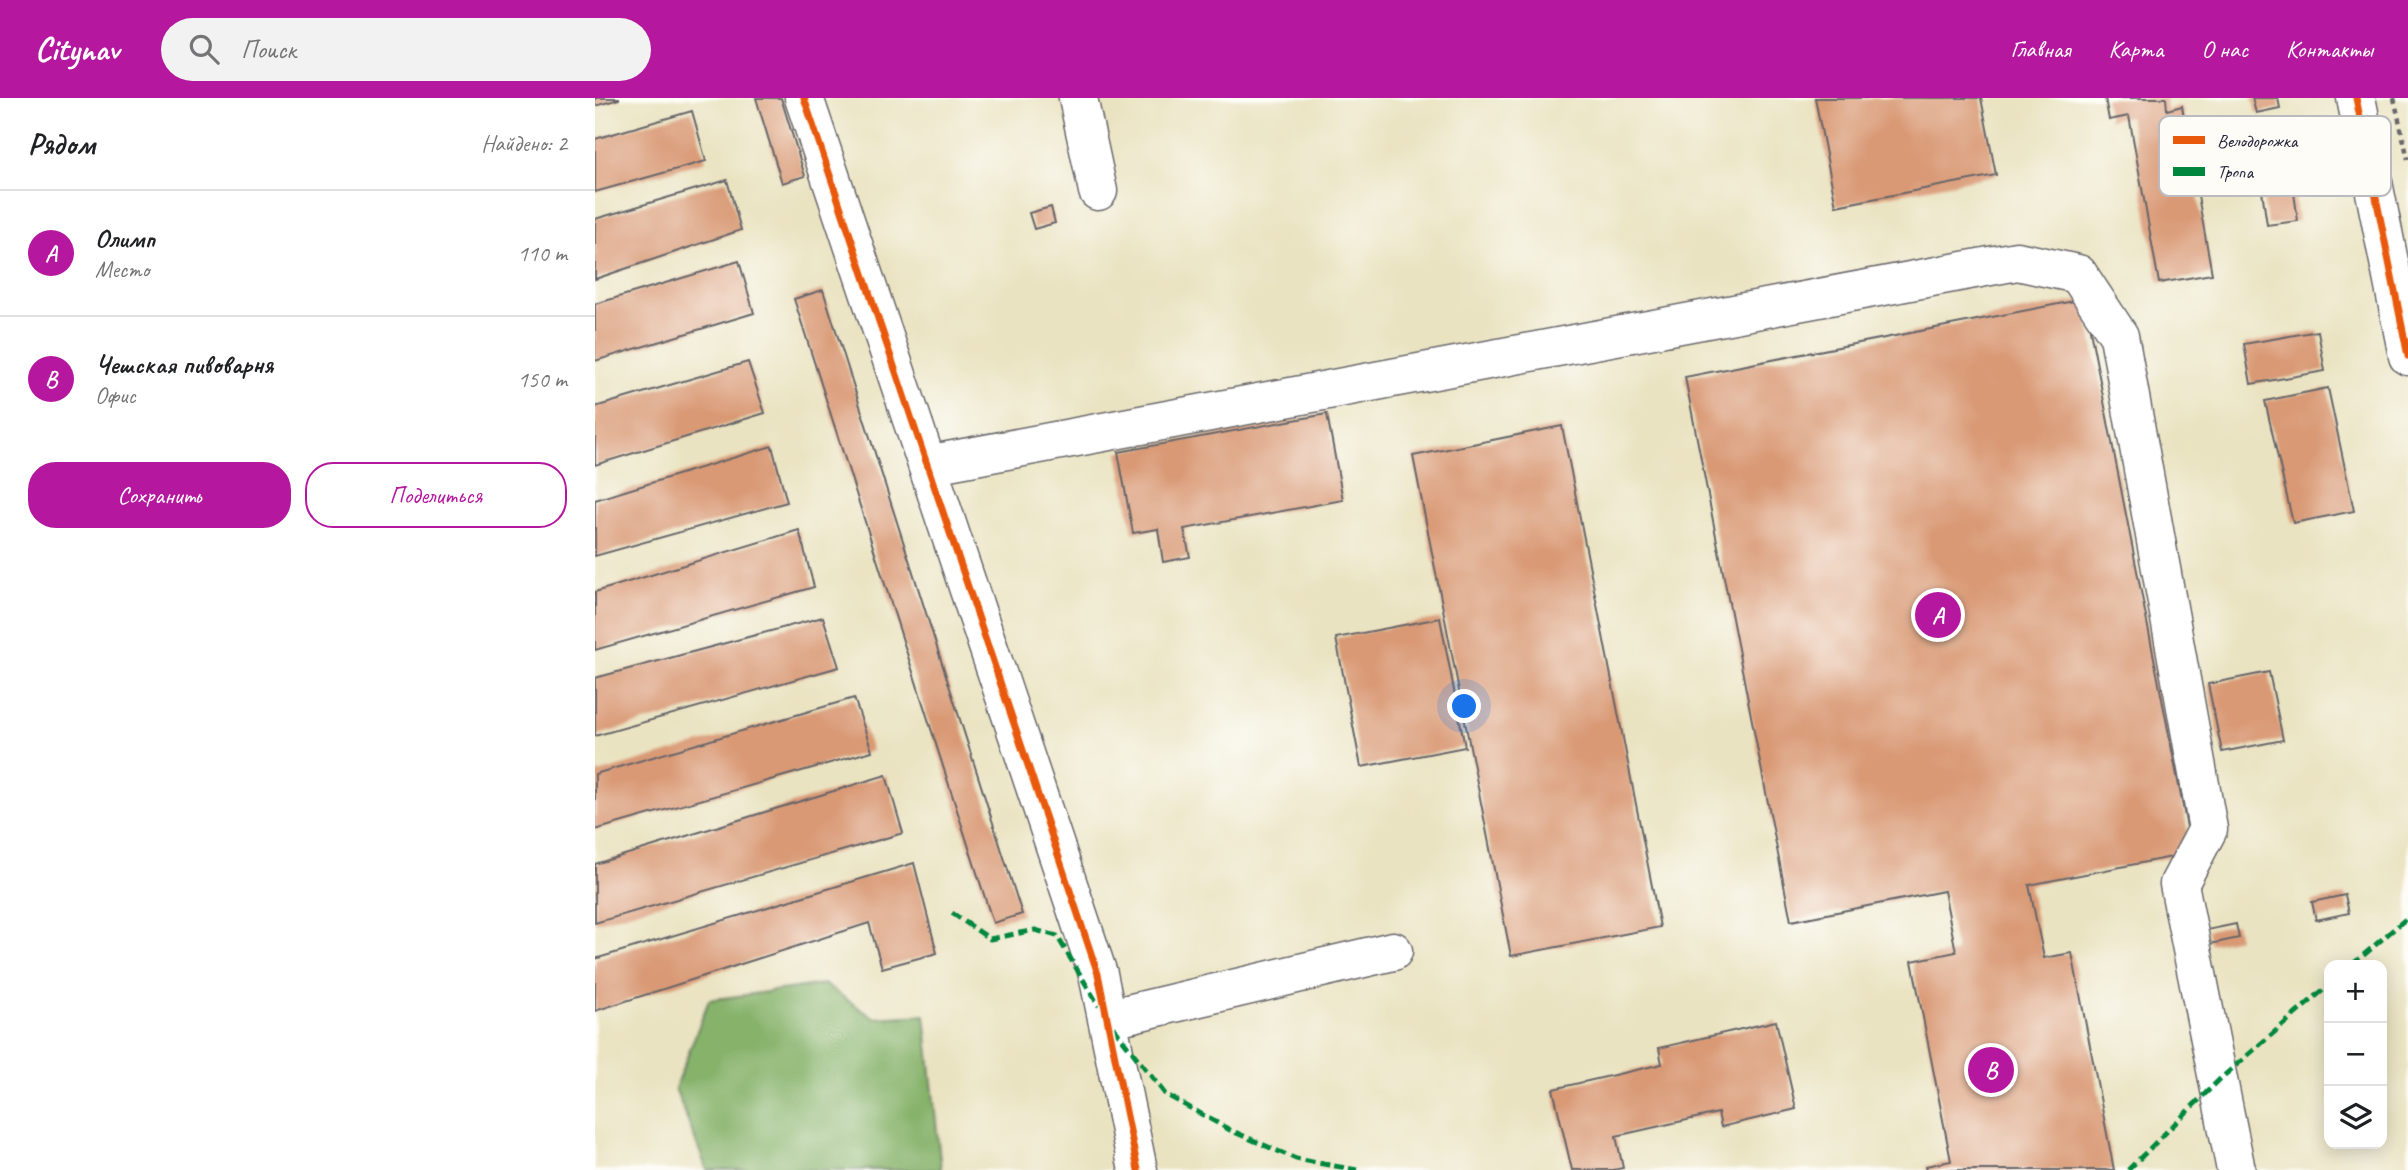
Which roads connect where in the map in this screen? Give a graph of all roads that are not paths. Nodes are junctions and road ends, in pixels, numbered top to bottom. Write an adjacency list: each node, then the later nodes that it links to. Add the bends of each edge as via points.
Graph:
1 (804, 98): 8 (street)
2 (1078, 98): 5 (street)
3 (2356, 98): 4 (street)
4 (2360, 116)
5 (1098, 191)
6 (2377, 196): 7 (street)
7 (2405, 332)
8 (927, 465): 10 (street, via 1098,974); 12 (street, via 2017,261 2078,274 2119,336 2207,829 2179,884)
9 (1393, 951): 10 (street)
10 (1107, 1019): 11 (street)
11 (1138, 1170)
12 (2236, 1170)

